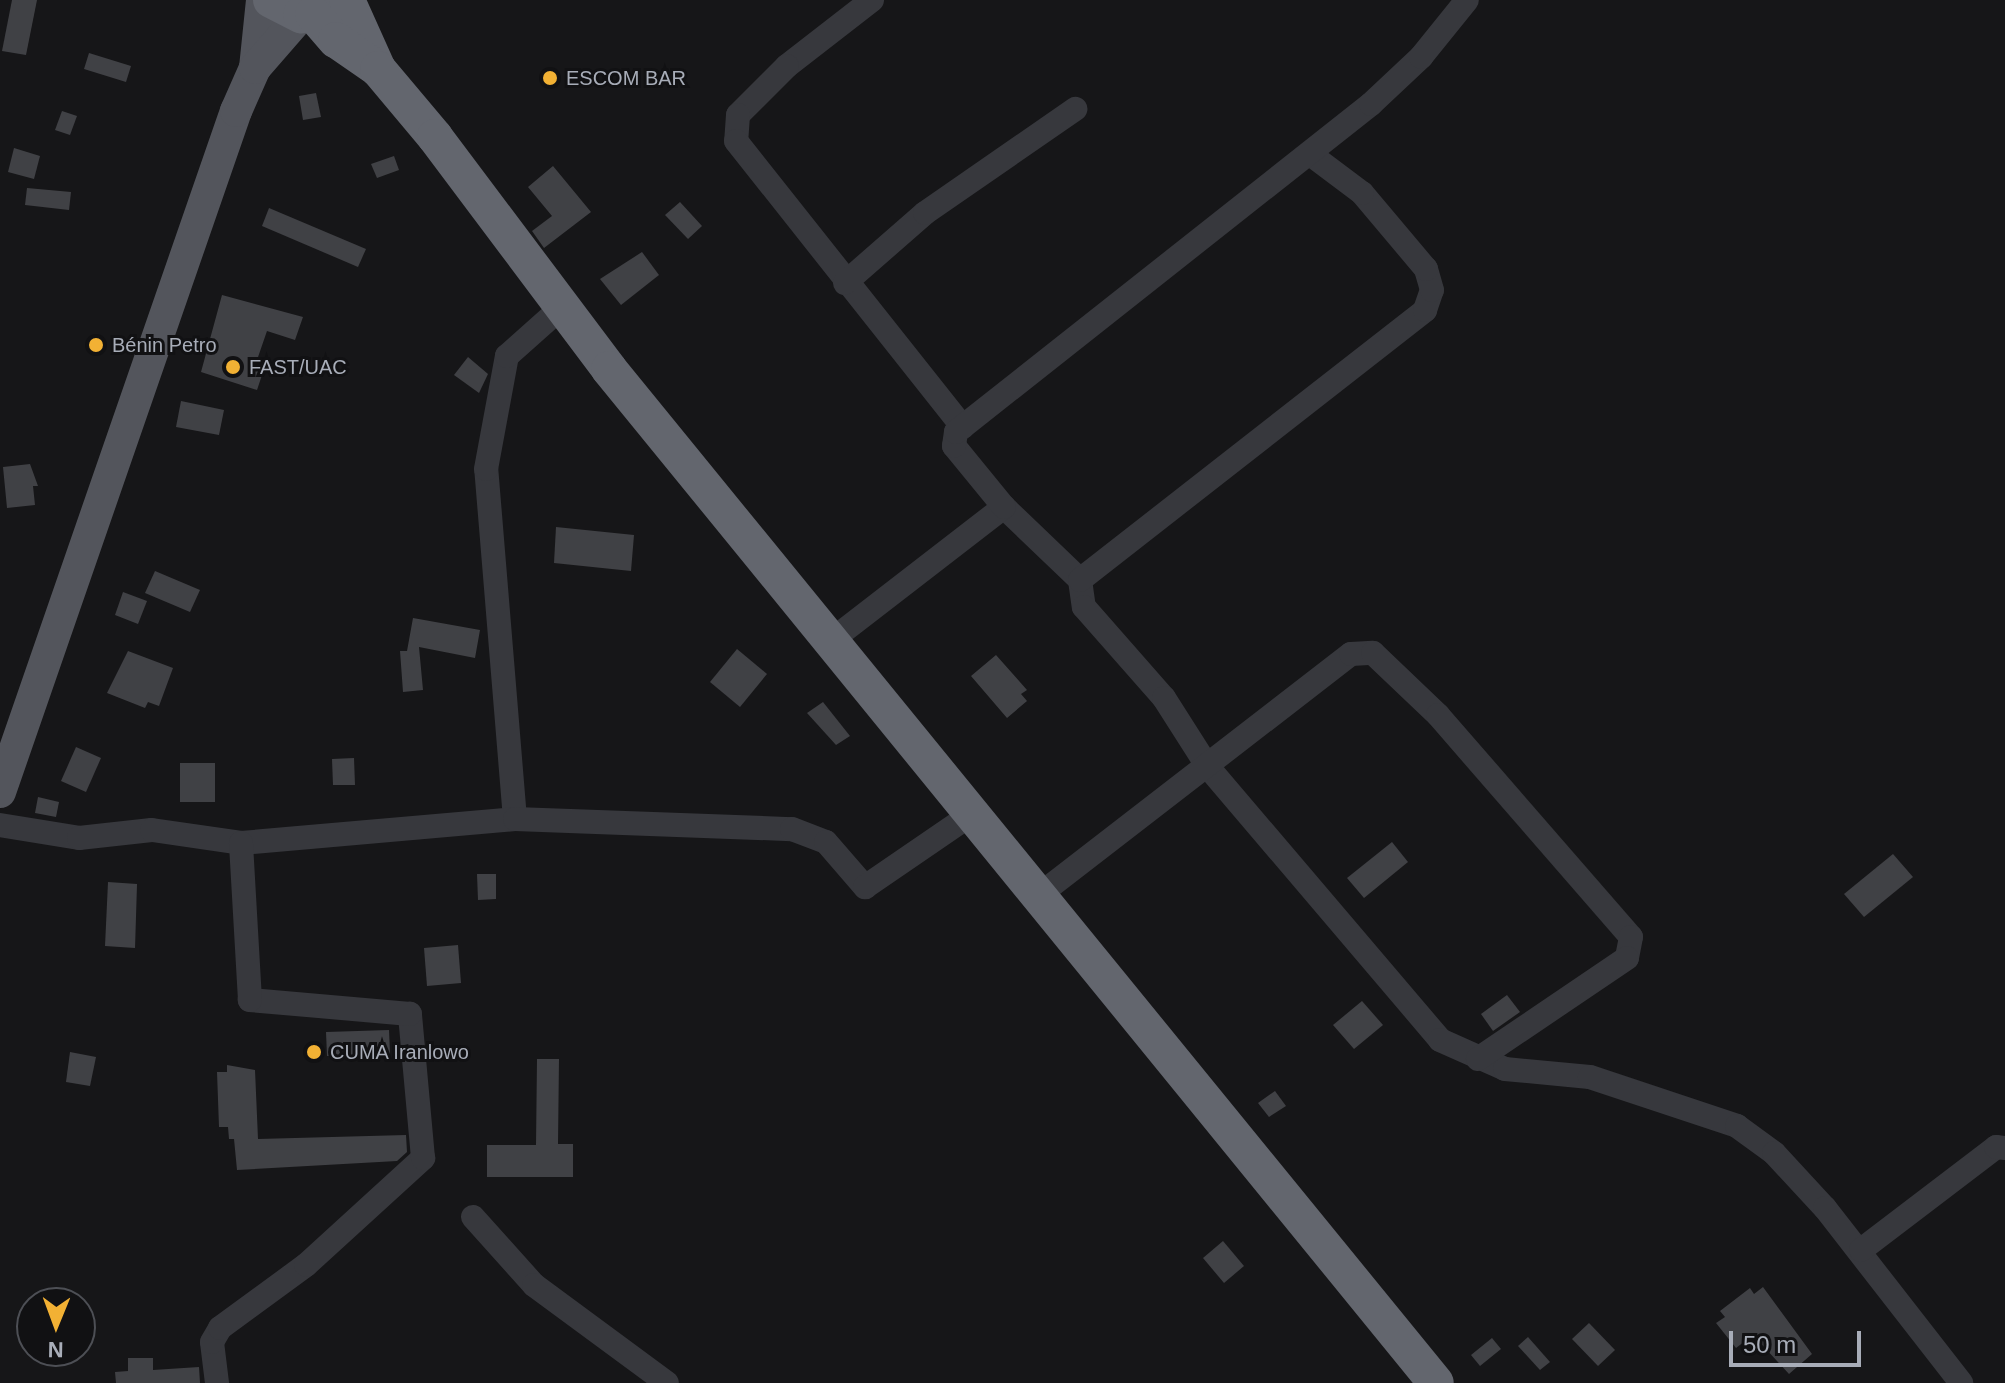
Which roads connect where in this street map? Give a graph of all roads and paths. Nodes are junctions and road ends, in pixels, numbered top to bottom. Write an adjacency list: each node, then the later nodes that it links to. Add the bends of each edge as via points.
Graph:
1 (262, 0): 6 (main road)
2 (347, 0): 7 (highway)
3 (872, 0): 10 (street, via 787,66 738,115 734,128 736,141)
4 (1467, 0): 9 (street, via 1421,57)
5 (305, 7): 6 (main road); 7 (highway, via 336,40)
6 (255, 68): 17 (main road, via 218,157)
7 (378, 69): 11 (highway)
8 (1075, 109): 10 (street, via 925,213)
9 (1310, 154): 12 (street); 14 (street, via 1362,193 1426,269 1432,290 1425,310)
10 (845, 283): 12 (street)
11 (562, 307): 15 (highway); 19 (street, via 507,356 486,469)
12 (963, 427): 13 (street, via 954,446)
13 (1004, 507): 14 (street); 15 (street)
14 (1080, 580): 16 (street, via 1084,607 1164,698)
15 (833, 639): 18 (highway)
16 (1208, 767): 22 (street); 23 (street, via 1407,1005 1440,1040); 23 (street, via 1363,651 1373,653 1438,715 1631,937 1633,950)
17 (0, 792)
18 (970, 815): 19 (street, via 865,887 826,842 792,829); 22 (highway)
19 (515, 819): 21 (street)
20 (0, 825): 21 (street, via 79,838 152,830)
21 (241, 843): 27 (street, via 250,1000 410,1014 423,1158 306,1265 220,1328 212,1342)
22 (1039, 895): 29 (highway)
23 (1478, 1059): 26 (street, via 1526,1075 1590,1077 1642,1099 1722,1115 1774,1153)
24 (2005, 1148): 26 (street, via 1996,1147)
25 (473, 1217): 28 (street, via 534,1285)
26 (1861, 1250): 30 (street)
27 (217, 1383)
28 (667, 1383)
29 (1436, 1383)
30 (1961, 1383)

